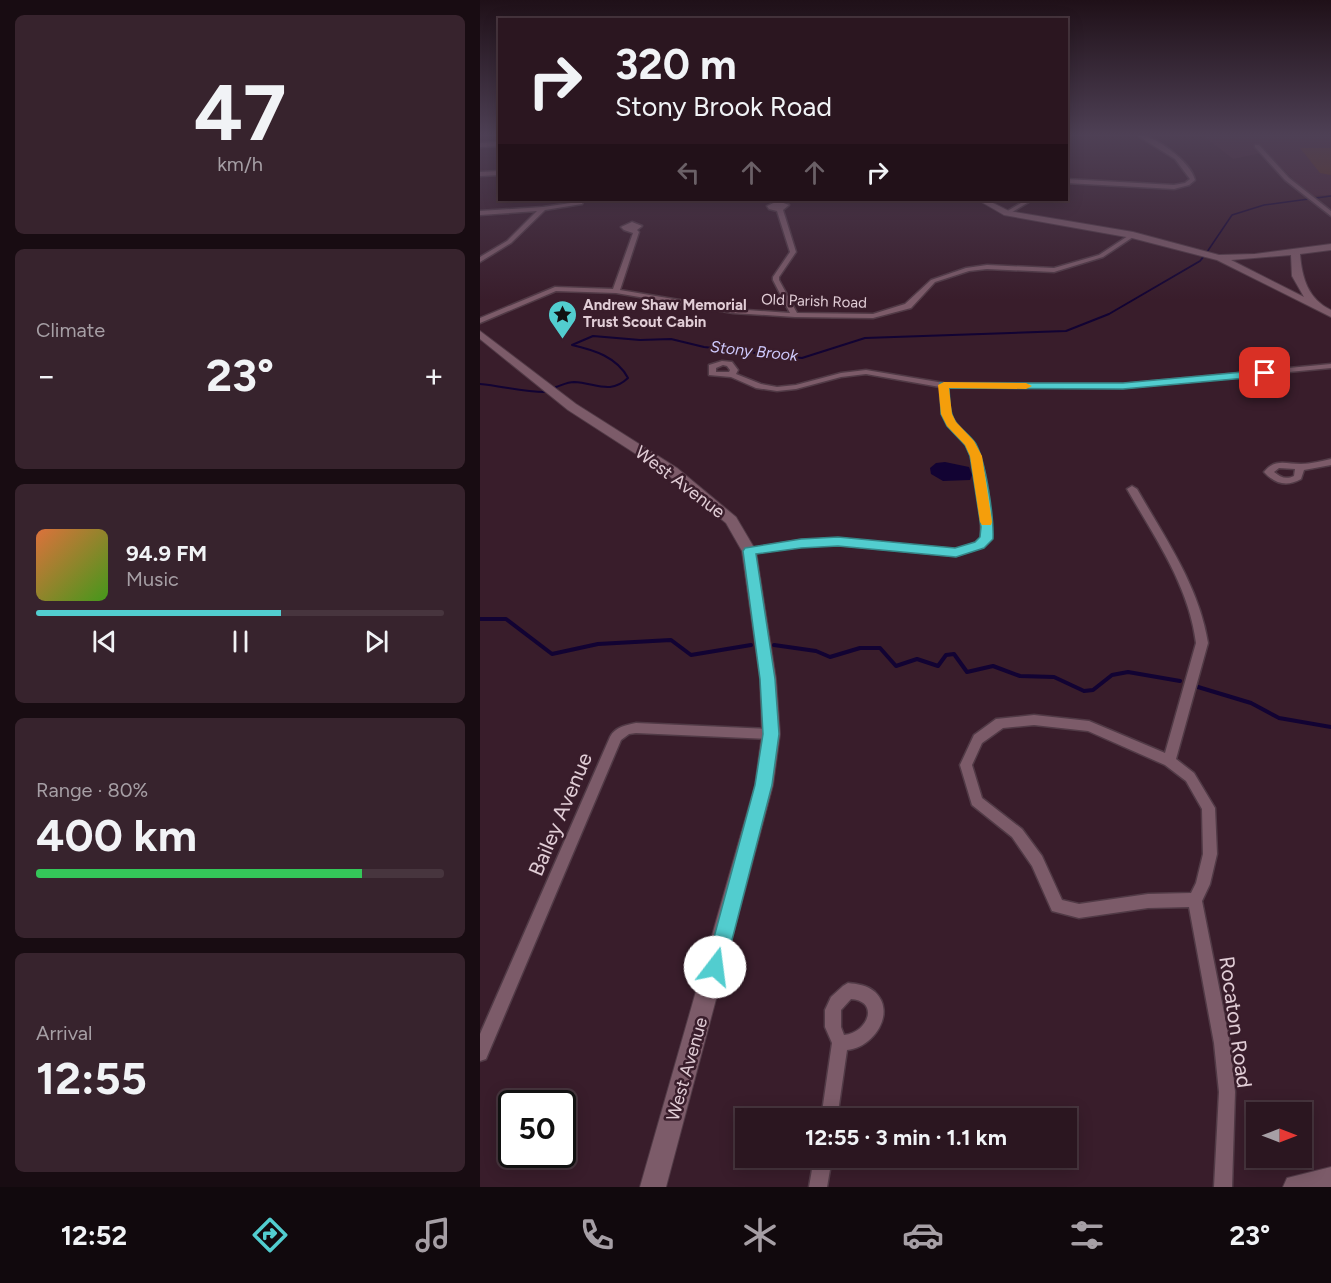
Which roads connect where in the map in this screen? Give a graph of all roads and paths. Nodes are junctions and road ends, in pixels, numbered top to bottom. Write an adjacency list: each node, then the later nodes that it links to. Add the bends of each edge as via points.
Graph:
1 (1300, 189): 9 (street)
2 (581, 201): 5 (street)
3 (984, 201): 8 (main road)
4 (1027, 201): 8 (street)
5 (543, 208): 7 (street); 15 (street, via 509,242)
6 (780, 210): 19 (street, via 794,249 776,280)
7 (480, 213)
8 (1007, 213): 11 (main road)
9 (1331, 214)
10 (633, 230): 16 (street, via 636,232)
11 (1133, 235): 14 (main road); 19 (street, Old Parish Road, via 1101,256 1055,270 968,269 933,281 909,306 873,316)
12 (1331, 247): 13 (main road)
13 (1295, 253): 14 (main road); 17 (main road, via 1297,276)
14 (1219, 258): 17 (main road)
15 (480, 260)
16 (616, 291): 19 (street, Old Parish Road, via 733,311); 20 (street, Old Parish Road, via 555,289)
17 (1315, 307): 18 (main road)
18 (1331, 314)
19 (795, 315)
20 (480, 321)
21 (480, 334): 28 (main road, West Avenue, via 572,407 672,471 712,503 731,520)
22 (1331, 366): 24 (street, via 1160,384)
23 (732, 375): 24 (street, via 759,386 787,389 866,372)
24 (944, 385): 28 (street, via 946,414 976,456 987,527 986,539 979,545 956,553 838,542)
25 (1331, 462): 26 (street)
26 (1300, 467)
27 (1132, 489): 30 (street, via 1196,605 1202,628 1202,642)
28 (749, 551): 29 (main road, West Avenue, via 768,679)
29 (771, 734): 33 (street, Bailey Avenue, via 636,728 616,737); 37 (main road, West Avenue, via 761,796)
30 (1169, 761): 31 (street, via 1190,777 1208,808 1210,854); 31 (street, via 1089,726 1034,720 1000,723 978,740 966,765 977,801 1017,833 1037,861 1057,906 1079,911 1148,901)
31 (1195, 900): 39 (street, Rocaton Road, via 1226,1082)
32 (840, 1043): 34 (street)
33 (480, 1053)
34 (831, 1108)
35 (821, 1168): 38 (street)
36 (1331, 1179): 40 (main road)
37 (653, 1187)
38 (818, 1187)
39 (1223, 1187)
40 (1296, 1187)

